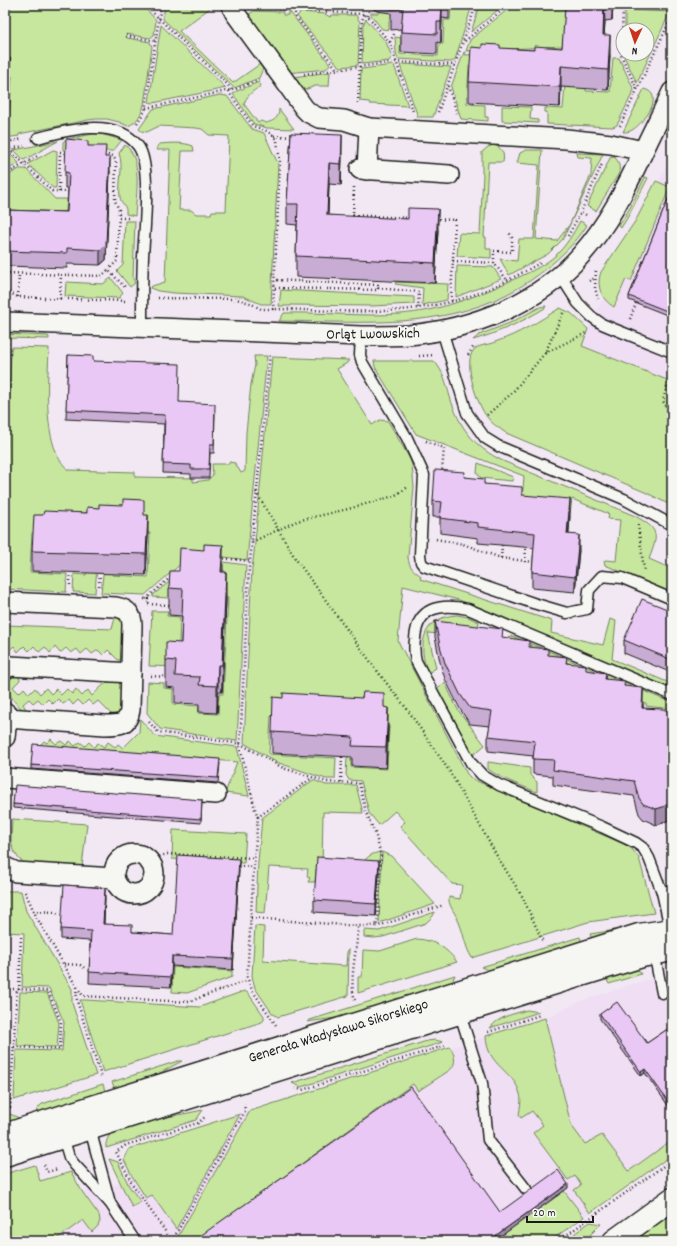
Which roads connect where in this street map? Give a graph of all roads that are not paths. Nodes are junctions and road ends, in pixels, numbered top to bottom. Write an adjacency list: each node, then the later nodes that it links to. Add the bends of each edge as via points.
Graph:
1 (231, 5): 3 (street, via 309,113 320,118 344,120)
2 (672, 92): 5 (street, Orląt Lwowskich)
3 (363, 126): 5 (street, via 566,139); 6 (street, via 360,175)
4 (38, 138): 9 (lane, via 61,131 98,128 116,132 139,147 145,176)
5 (643, 151): 7 (street, Orląt Lwowskich, via 626,189 608,218 581,255)
6 (449, 175)
7 (560, 275): 10 (street, Orląt Lwowskich, via 534,295 503,311); 12 (lane, via 581,307 602,324)
8 (5, 322): 9 (street, Orląt Lwowskich)
9 (142, 327): 11 (street, Orląt Lwowskich)
10 (442, 330): 11 (street, Orląt Lwowskich, via 410,335); 13 (lane, via 466,413 485,438 498,446 634,504)
11 (361, 336): 14 (lane, via 362,362 407,438 424,475 421,562 427,567 567,613 587,609 589,590 602,576 622,578)
12 (672, 352)
13 (672, 525)
14 (672, 599)
15 (5, 602): 17 (street, via 124,609 131,615)
16 (5, 669): 17 (street, via 10,666)
17 (138, 674): 19 (street, via 129,716 123,722 105,725)
18 (672, 695): 25 (lane, via 460,607 428,611 419,622 415,634 416,661 476,769 499,785 636,843 643,848)
19 (6, 715): 20 (street)
20 (5, 737)
21 (5, 778): 22 (street)
22 (216, 794)
23 (5, 868): 24 (street, via 16,872)
24 (114, 878): 24 (street, via 116,884 126,893 145,891 150,886 153,868 148,860 132,854 116,865)
25 (667, 891): 26 (lane)
26 (665, 939): 27 (lane); 28 (street, Generała Władysława Sikorskiego)
27 (662, 993)
28 (456, 1003): 29 (street, Generała Władysława Sikorskiego); 30 (street, Generała Władysława Sikorskiego); 34 (lane, via 482,1083 488,1140)
29 (72, 1113): 30 (lane); 31 (street, Generała Władysława Sikorskiego); 32 (lane)
30 (90, 1129): 32 (street, Generała Władysława Sikorskiego); 36 (lane)
31 (5, 1135)
32 (64, 1137): 33 (street, Generała Władysława Sikorskiego); 36 (lane, via 69,1157)
33 (5, 1155)
34 (526, 1189)
35 (672, 1199): 38 (street)
36 (110, 1203): 37 (lane)
37 (135, 1241)
38 (614, 1241)

